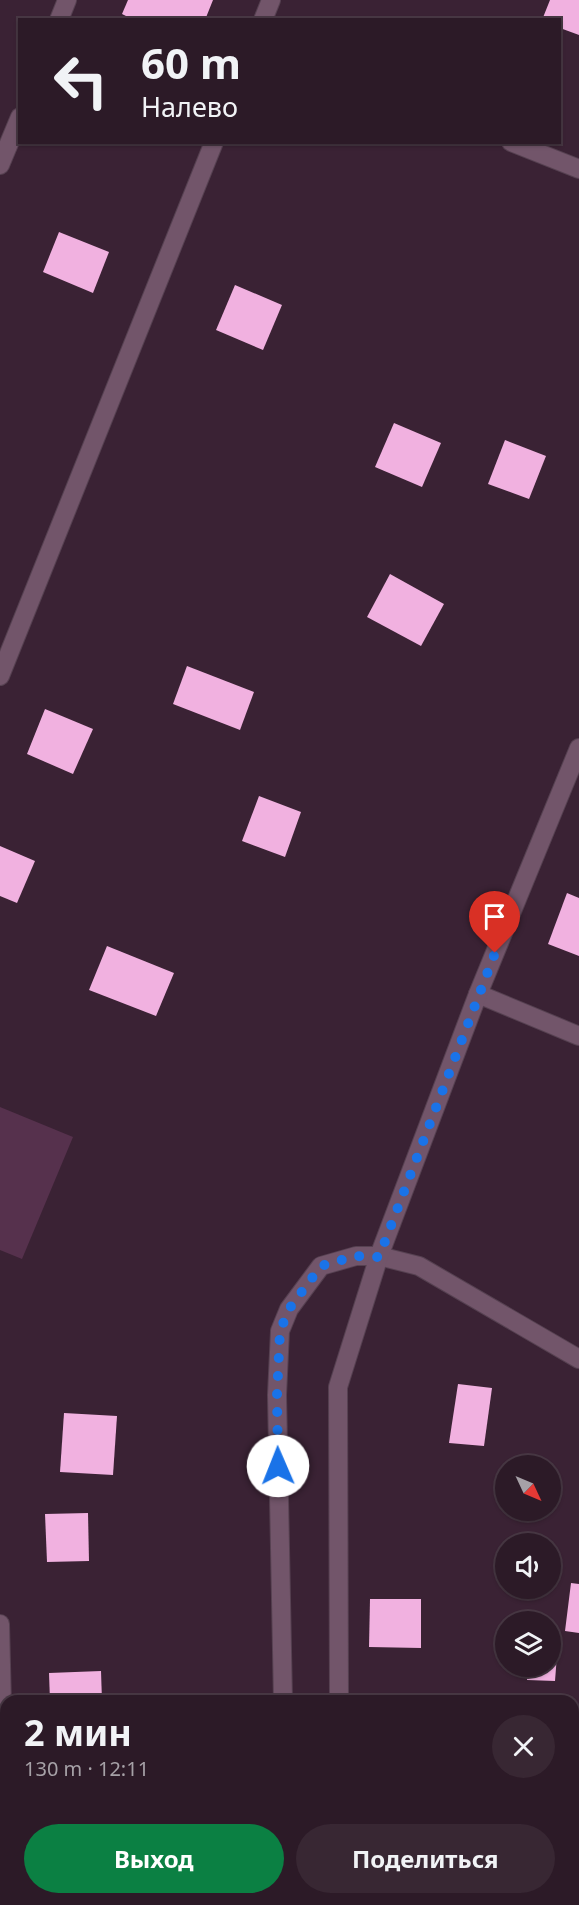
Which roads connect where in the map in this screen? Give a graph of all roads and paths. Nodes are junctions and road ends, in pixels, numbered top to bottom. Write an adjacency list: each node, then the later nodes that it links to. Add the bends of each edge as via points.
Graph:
1 (67, 0): 3 (street)
2 (271, 0): 4 (street)
3 (60, 18)
4 (264, 18)
5 (18, 122): 8 (street)
6 (213, 144): 10 (street)
7 (516, 144): 9 (street)
8 (0, 165)
9 (579, 170)
10 (0, 676)
11 (579, 748): 12 (street)
12 (478, 994): 13 (street); 14 (street)
13 (579, 1036)
14 (379, 1257): 15 (street, via 419,1266); 18 (street, via 356,1256 321,1266 289,1309 280,1331 277,1395); 19 (street, via 338,1387)
15 (579, 1359)
16 (0, 1624): 17 (street)
17 (2, 1695)
18 (283, 1695)
19 (339, 1695)

